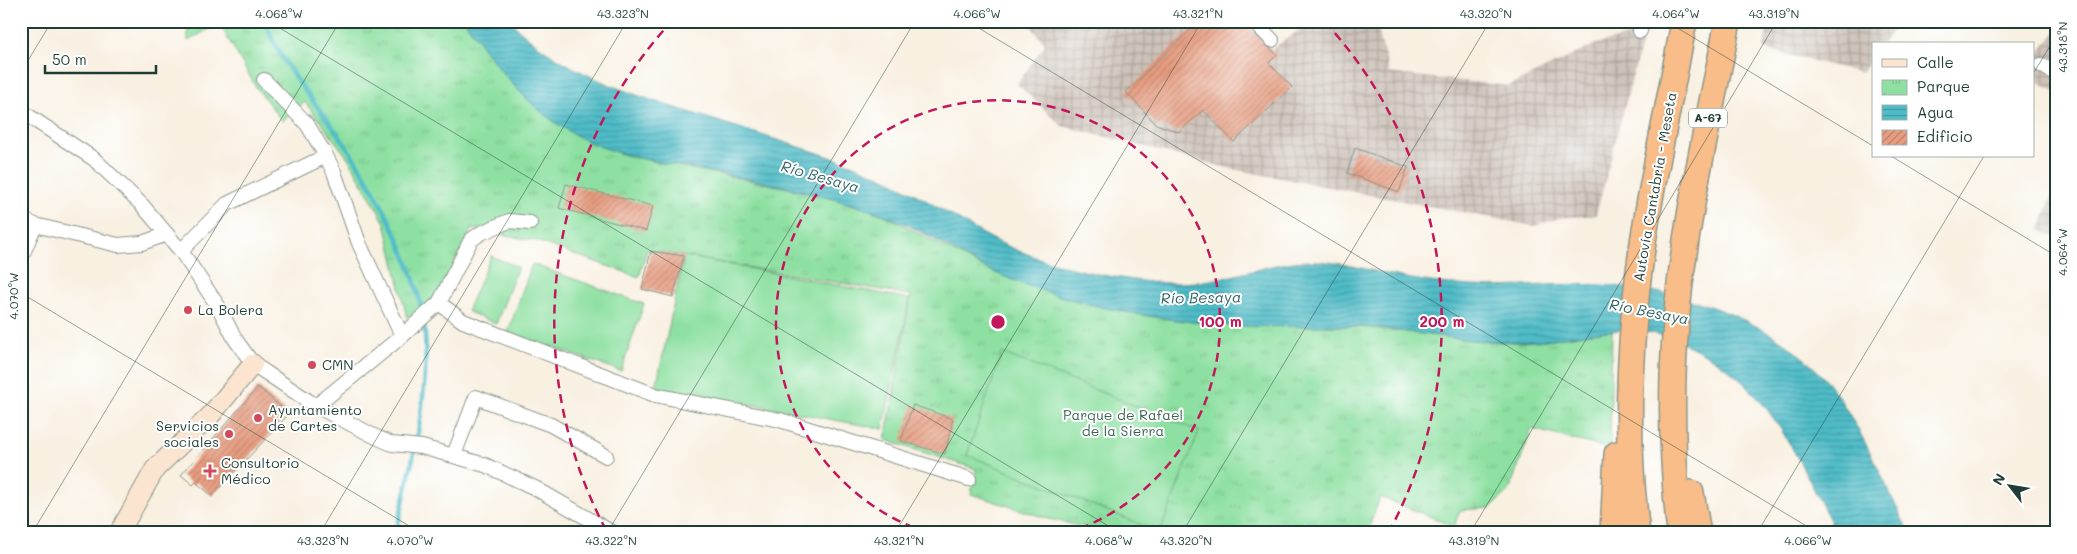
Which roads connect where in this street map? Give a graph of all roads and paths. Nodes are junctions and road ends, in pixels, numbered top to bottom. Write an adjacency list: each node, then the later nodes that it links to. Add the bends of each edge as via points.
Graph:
1 (1253, 21): 5 (street)
2 (1673, 21): 11 (highway)
3 (1684, 21): 11 (highway, Autovía Cantabria - Meseta)
4 (1728, 21): 22 (highway, A-67, via 1676,324 1673,362)
5 (1272, 40)
6 (2041, 65): 7 (street)
7 (2056, 74)
8 (264, 80): 10 (street, via 307,124)
9 (21, 110): 15 (street, via 94,159)
10 (326, 156): 16 (street, via 227,204); 19 (street, via 359,243)
11 (1642, 210): 23 (highway, via 1622,324)
12 (21, 219): 14 (street)
13 (530, 223): 18 (street, via 509,221 471,240)
14 (35, 225): 15 (street, via 118,246 142,243); 17 (street)
15 (167, 234): 16 (street)
16 (182, 251): 20 (street, via 218,306 234,339)
17 (21, 258)
18 (437, 306): 19 (street); 26 (street, via 463,321 655,395 780,420)
19 (402, 336): 21 (street)
20 (254, 364): 21 (street); 27 (street, via 210,416 155,469)
21 (316, 406): 24 (street, via 392,444)
22 (1680, 449): 31 (highway, A-67); 32 (highway)
23 (1624, 451): 29 (highway); 30 (highway)
24 (454, 455): 25 (street, via 476,397 551,425); 28 (street, via 528,484)
25 (606, 456)
26 (969, 479)
27 (119, 533)
28 (613, 533)
29 (1613, 533)
30 (1637, 533)
31 (1680, 533)
32 (1698, 533)

